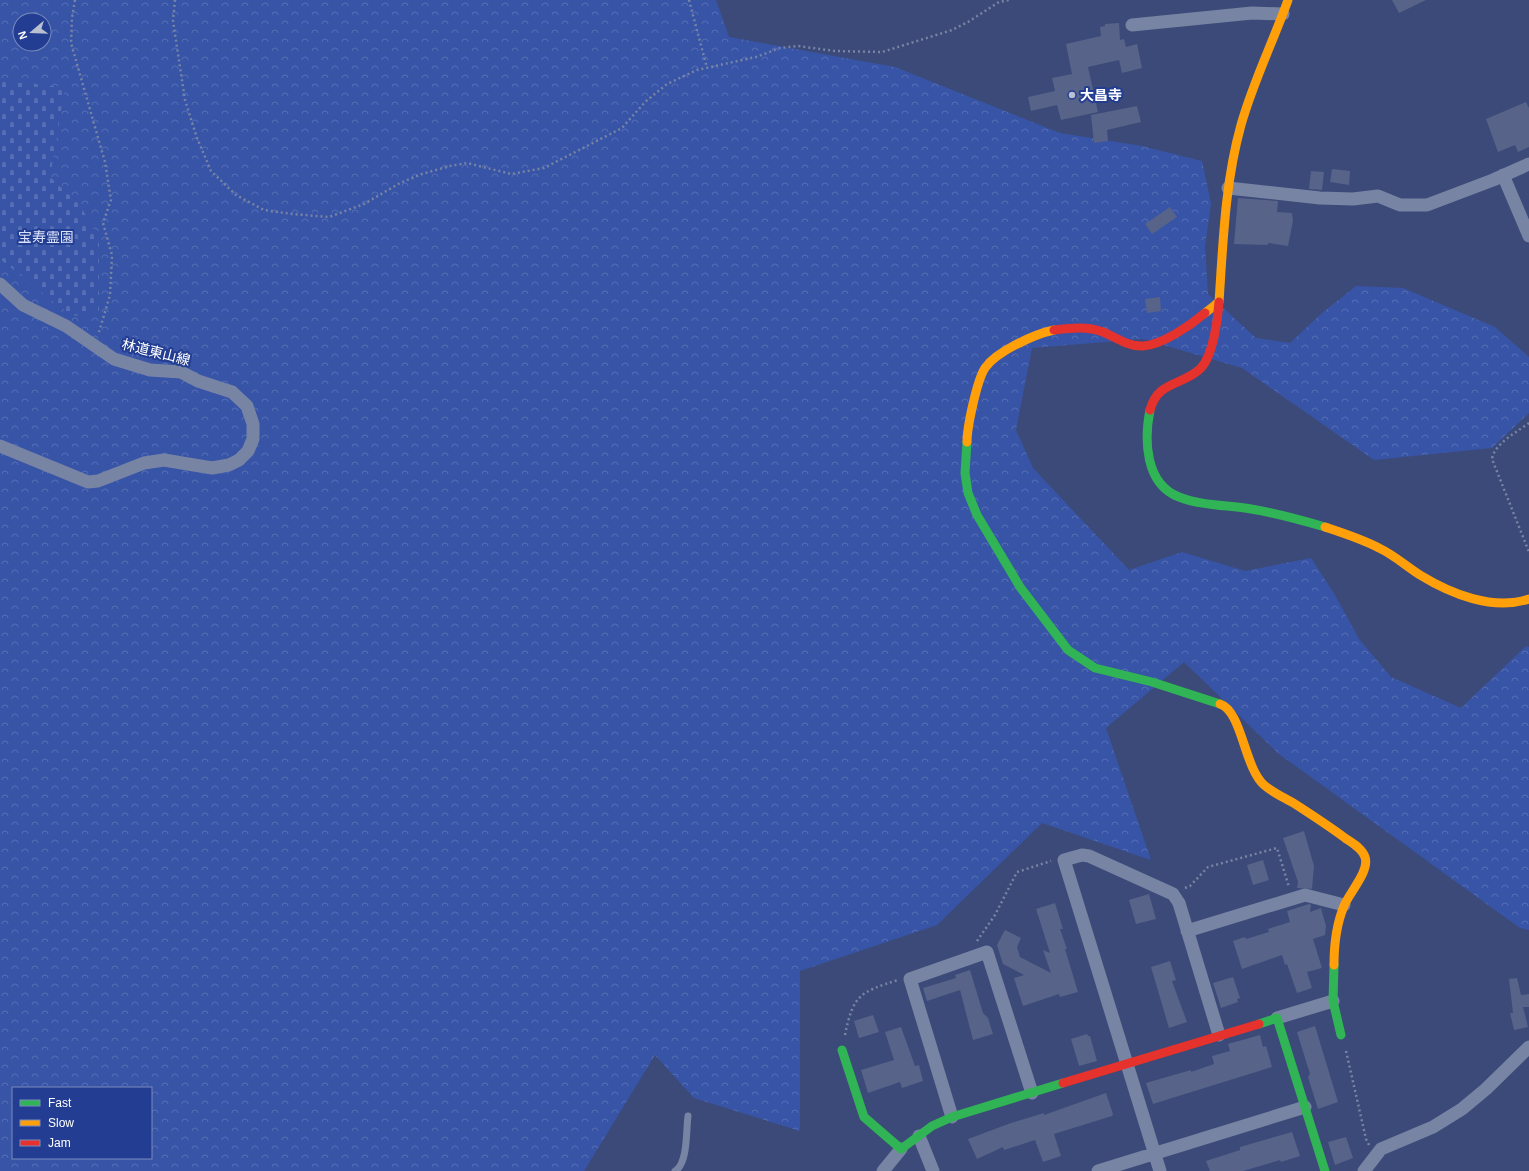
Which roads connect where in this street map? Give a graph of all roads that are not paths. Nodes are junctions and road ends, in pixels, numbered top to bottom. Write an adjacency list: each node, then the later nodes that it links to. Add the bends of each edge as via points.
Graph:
1 (1288, 0): 2 (street)
2 (1283, 14): 3 (street, via 1252,12); 6 (street, via 1249,96 1240,126)
3 (1132, 25)
4 (1529, 164): 5 (street)
5 (1503, 175): 6 (street, via 1440,201 1412,206 1378,196 1353,199 1320,198); 7 (street)
6 (1228, 188): 9 (street)
7 (1529, 236)
8 (0, 284): 10 (street, 林道東山線, via 23,305 66,326 114,359 150,370 181,372 198,381 232,392 247,406 253,424 253,439 248,451 229,466 212,468 164,460 144,463 98,481 88,482)
9 (1220, 302): 11 (street, via 1204,366 1167,386 1154,399 1146,448 1152,468 1163,485 1180,498 1306,520 1370,543 1396,557 1424,578 1471,598 1511,604); 12 (street, via 1193,323 1162,340 1143,346 1120,341 1102,332 1075,327 1044,332 997,357 985,368 979,382 967,436 965,473 968,493 977,514 1020,587 1068,650 1095,668 1152,682 1223,705 1234,718 1257,778 1265,786 1322,820 1359,848 1365,857 1366,867)
10 (0, 446)
11 (1529, 599)
12 (1344, 905): 13 (street, via 1308,894); 14 (street, via 1334,946)
13 (1187, 931): 16 (street); 20 (street, via 1173,894 1090,856 1082,855 1064,860)
14 (1333, 1001): 15 (street); 17 (street)
15 (1276, 1018): 16 (street); 22 (street)
16 (1219, 1035): 20 (street)
17 (1341, 1035)
18 (1529, 1047): 34 (street, via 1462,1109 1433,1127 1381,1149)
19 (842, 1050): 26 (street, via 864,1117)
20 (1127, 1064): 21 (street); 27 (street)
21 (1032, 1093): 24 (street); 24 (street, via 987,952 910,979)
22 (1305, 1107): 27 (street); 33 (street)
23 (688, 1116): 28 (lane, via 683,1160 679,1169)
24 (952, 1117): 25 (street, via 932,1126)
25 (919, 1136): 26 (street); 30 (street)
26 (901, 1149): 29 (street)
27 (1155, 1154): 31 (street); 32 (street)
28 (675, 1171)
29 (883, 1171)
30 (933, 1171)
31 (1098, 1171)
32 (1160, 1171)
33 (1324, 1171)
34 (1364, 1171)

